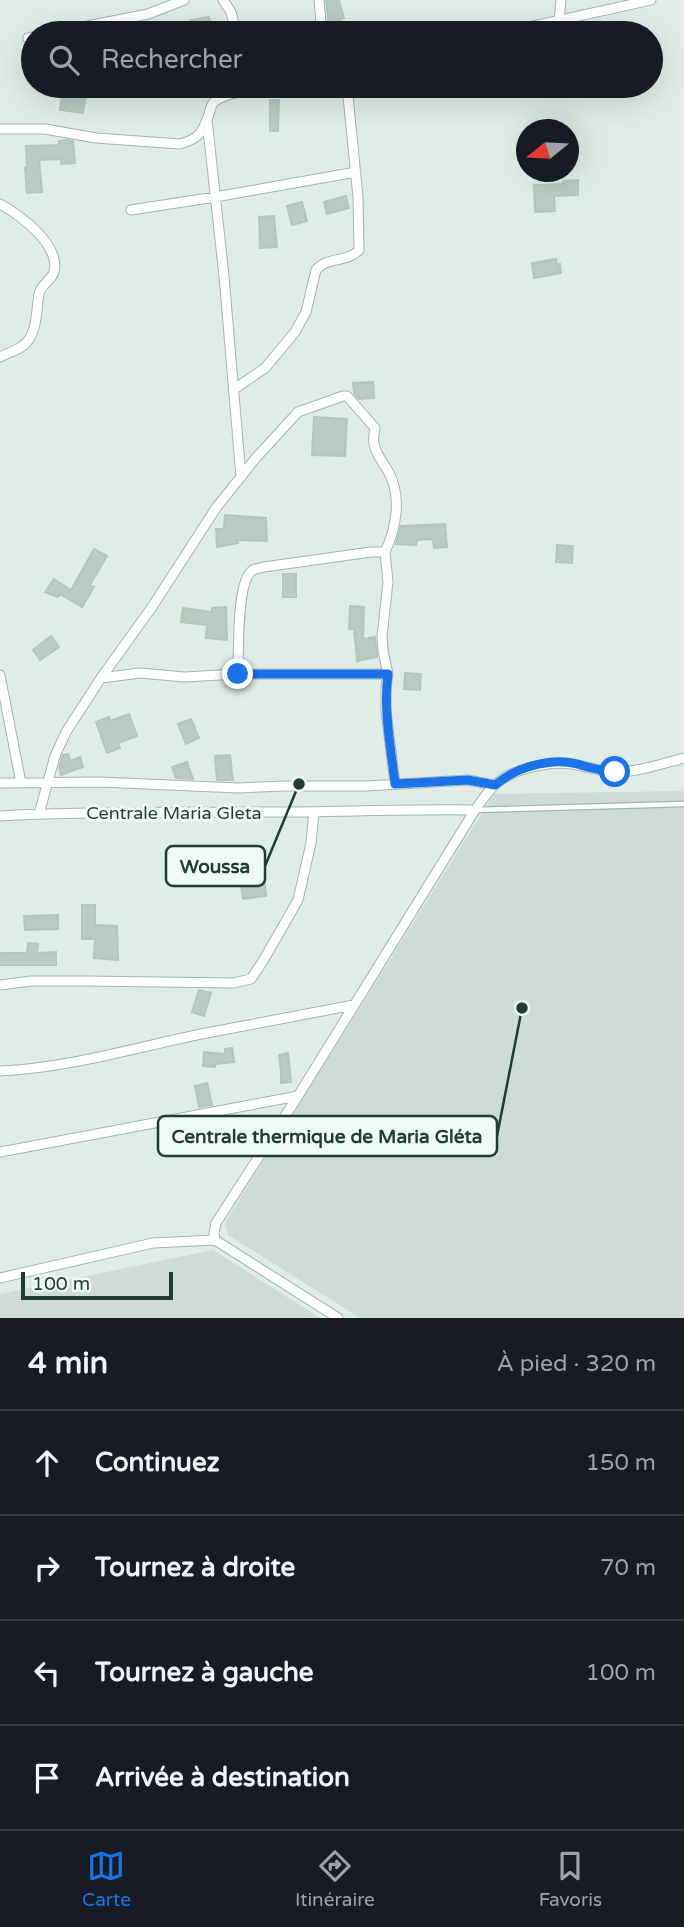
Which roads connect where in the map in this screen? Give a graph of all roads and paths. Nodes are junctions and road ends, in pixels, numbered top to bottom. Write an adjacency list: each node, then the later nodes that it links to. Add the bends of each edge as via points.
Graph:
1 (184, 0): 7 (street)
2 (223, 0): 8 (street)
3 (319, 0): 9 (street)
4 (561, 0): 10 (street)
5 (651, 0): 6 (street)
6 (628, 3): 10 (street)
7 (113, 21)
8 (233, 21)
9 (321, 21)
10 (559, 21)
11 (221, 98): 13 (street, via 212,105)
12 (348, 98): 15 (street)
13 (207, 120): 14 (street, via 200,135 180,144 45,129); 16 (street)
14 (0, 129)
15 (356, 172): 16 (street); 20 (street, via 359,250 320,265 295,332 265,368)
16 (215, 197): 18 (street); 20 (street)
17 (0, 204): 19 (street, via 29,223 46,243 55,269 40,288 36,321 28,340)
18 (131, 210)
19 (0, 357)
20 (233, 390): 21 (street)
21 (241, 477): 22 (street, via 298,412 347,396 375,428 375,448 394,485 393,536); 26 (street)
22 (385, 552): 23 (street, via 252,570 240,602); 24 (street, via 388,582 382,636)
23 (238, 674): 24 (street); 26 (street)
24 (388, 674): 31 (street, via 386,710)
25 (0, 675): 29 (street)
26 (101, 677): 30 (street, via 66,732)
27 (684, 758): 32 (street, via 623,772 555,762 517,772)
28 (0, 783): 29 (street)
29 (21, 783): 30 (street)
30 (47, 783): 31 (street, via 237,788); 36 (street)
31 (395, 784): 32 (street, via 468,780)
32 (495, 785): 34 (street)
33 (684, 804): 34 (lane)
34 (474, 810): 35 (street, Centrale Maria Gleta); 39 (street)
35 (314, 812): 36 (street, Centrale Maria Gleta); 38 (street, via 298,900 251,979 233,983 45,981)
36 (39, 814): 37 (street, Centrale Maria Gleta)
37 (0, 816)
38 (0, 985)
39 (354, 1005): 40 (street, via 127,1052); 41 (street)
40 (0, 1071)
41 (298, 1097): 42 (street); 43 (street, via 216,1223)
42 (0, 1152)
43 (215, 1240): 44 (street, via 153,1243); 45 (street)
44 (0, 1278)
45 (338, 1318)

